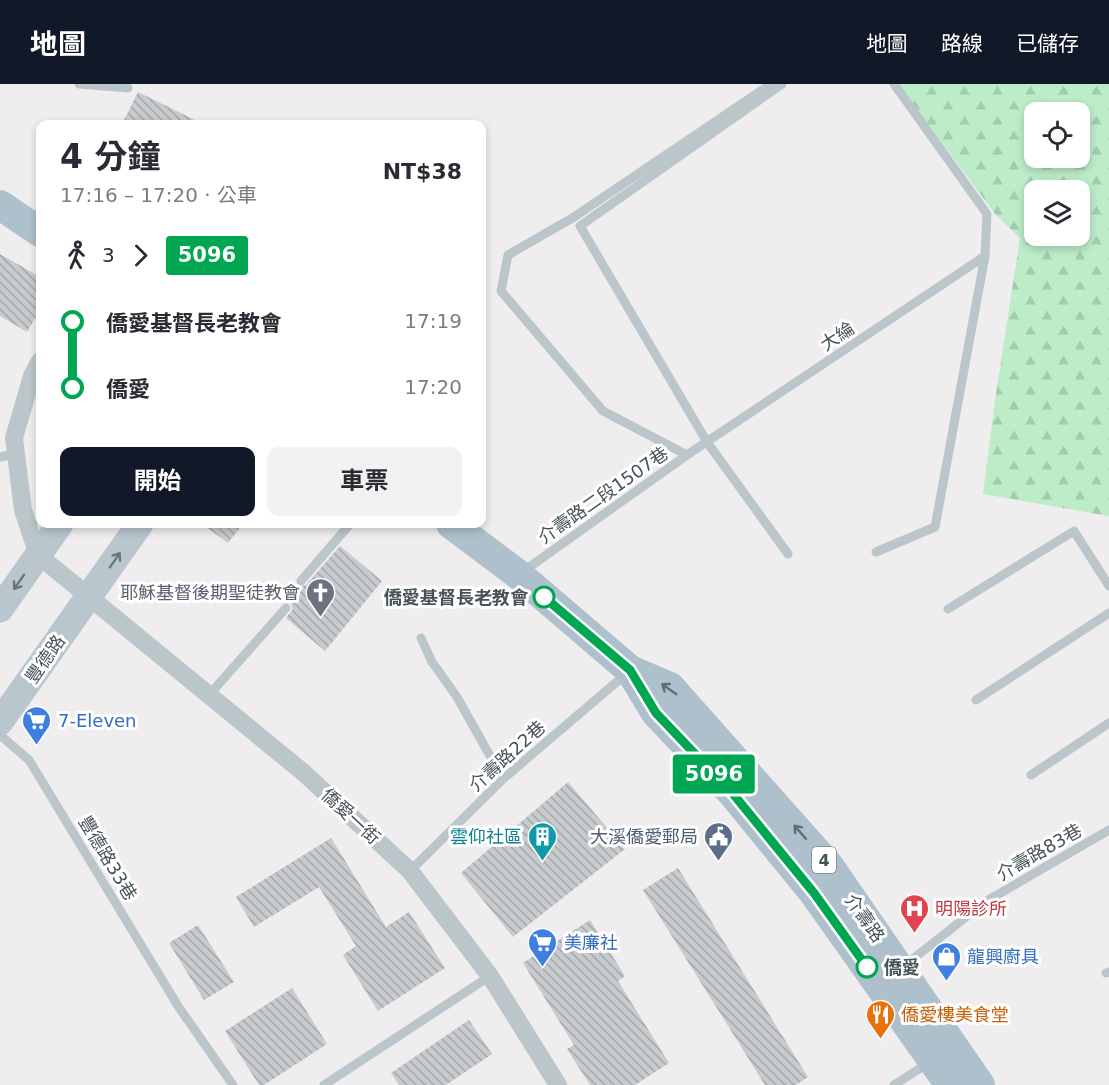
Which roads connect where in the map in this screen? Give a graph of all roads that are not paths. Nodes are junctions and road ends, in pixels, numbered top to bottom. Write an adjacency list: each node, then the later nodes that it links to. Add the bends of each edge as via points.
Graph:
1 (79, 84): 5 (lane)
2 (771, 84): 12 (lane, via 574,217 508,255 501,291 603,411)
3 (782, 84): 10 (lane, via 580,226)
4 (894, 84): 8 (lane, via 987,214)
5 (128, 88)
6 (0, 206): 7 (main road)
7 (36, 229)
8 (985, 256): 10 (lane, 大綸); 17 (lane, via 935,527)
9 (36, 368): 11 (street)
10 (707, 442): 12 (lane, 介壽路二段1507巷); 18 (lane)
11 (8, 455): 19 (street)
12 (687, 455): 20 (lane, 介壽路二段1507巷)
13 (57, 528): 19 (main road)
14 (137, 528): 23 (main road, 豐德路, one-way to 14)
15 (346, 528): 21 (lane)
16 (456, 528): 20 (main road, 4)
17 (876, 552)
18 (788, 554)
19 (38, 555): 23 (street); 25 (main road, one-way to 25)
20 (519, 575): 29 (main road, 介壽路 / 4)
21 (301, 580)
22 (1109, 586): 26 (lane, via 1074,531)
23 (89, 596): 30 (street, 僑愛一街); 32 (main road, 豐德路)
24 (286, 608): 30 (lane)
25 (0, 609)
26 (948, 609)
27 (1109, 614): 31 (lane)
28 (421, 638): 36 (lane)
29 (630, 670): 36 (lane, 介壽路22巷); 39 (main road, 介壽路 / 4, one-way to 29, via 829,866 678,695 670,687); 41 (main road, 介壽路 / 4, via 656,713 734,795)
30 (210, 695): 38 (street, 僑愛一街, via 304,773)
31 (976, 700)
32 (0, 722)
33 (1109, 723): 35 (lane)
34 (0, 735): 42 (lane, 豐德路33巷, via 29,760 178,1006)
35 (1031, 775)
36 (503, 779): 38 (lane, 介壽路22巷)
37 (1109, 830): 39 (lane, 介壽路83巷, via 985,903)
38 (410, 871): 40 (street, 僑愛一街)
39 (900, 969): 41 (main road, 介壽路 / 4)
40 (490, 976): 43 (lane); 44 (street, 僑愛一街)
41 (943, 1054): 45 (lane); 46 (main road, 介壽路 / 4); 47 (main road, 介壽路 / 4)
42 (233, 1085)
43 (324, 1085)
44 (558, 1085)
45 (894, 1085)
46 (950, 1085)
47 (980, 1085)

